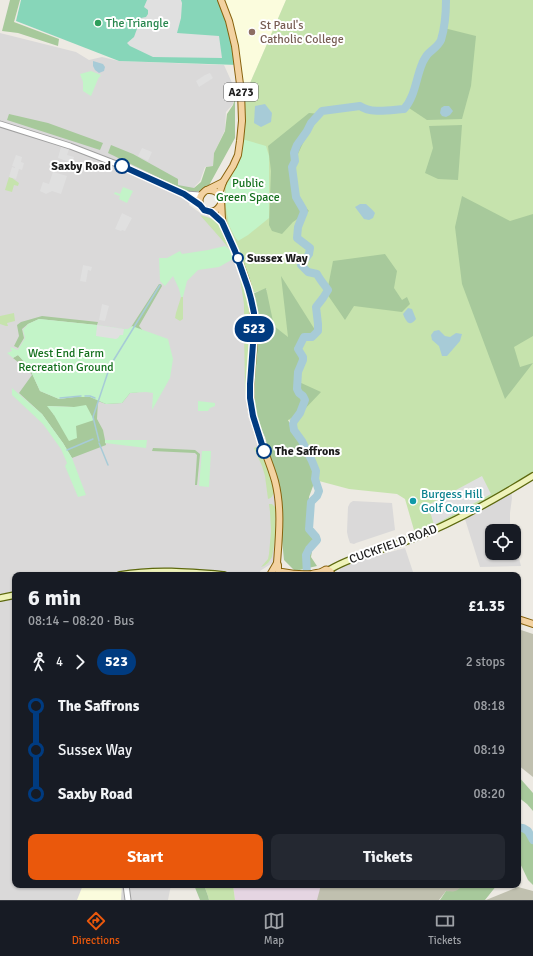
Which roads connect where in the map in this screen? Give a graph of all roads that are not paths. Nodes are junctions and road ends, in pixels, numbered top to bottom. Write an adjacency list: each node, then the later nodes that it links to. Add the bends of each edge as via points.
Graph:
1 (221, 0): 3 (main road, A273, via 235,46 242,121 238,155)
2 (0, 124): 5 (street, via 76,148)
3 (223, 182): 4 (main road); 6 (main road, A273)
4 (207, 190): 6 (main road, via 214,190); 7 (main road)
5 (184, 194): 7 (street); 9 (street)
6 (219, 194): 8 (main road)
7 (200, 195): 9 (main road)
8 (221, 204): 10 (main road); 11 (main road)
9 (200, 205): 10 (main road, via 204,210)
10 (211, 212): 11 (main road)
11 (222, 222): 15 (main road, via 235,251 254,313 250,398 257,430 277,490 279,513)
12 (533, 476): 17 (main road, CUCKFIELD ROAD, via 464,516 411,539 343,562)
13 (144, 572): 14 (main road)
14 (172, 572)
15 (275, 572)
16 (322, 572): 17 (main road, via 325,569)
17 (331, 572)
18 (12, 596): 19 (main road)
19 (0, 598)
20 (521, 620): 21 (main road)
21 (533, 624)
22 (126, 888): 23 (street)
23 (128, 900)

